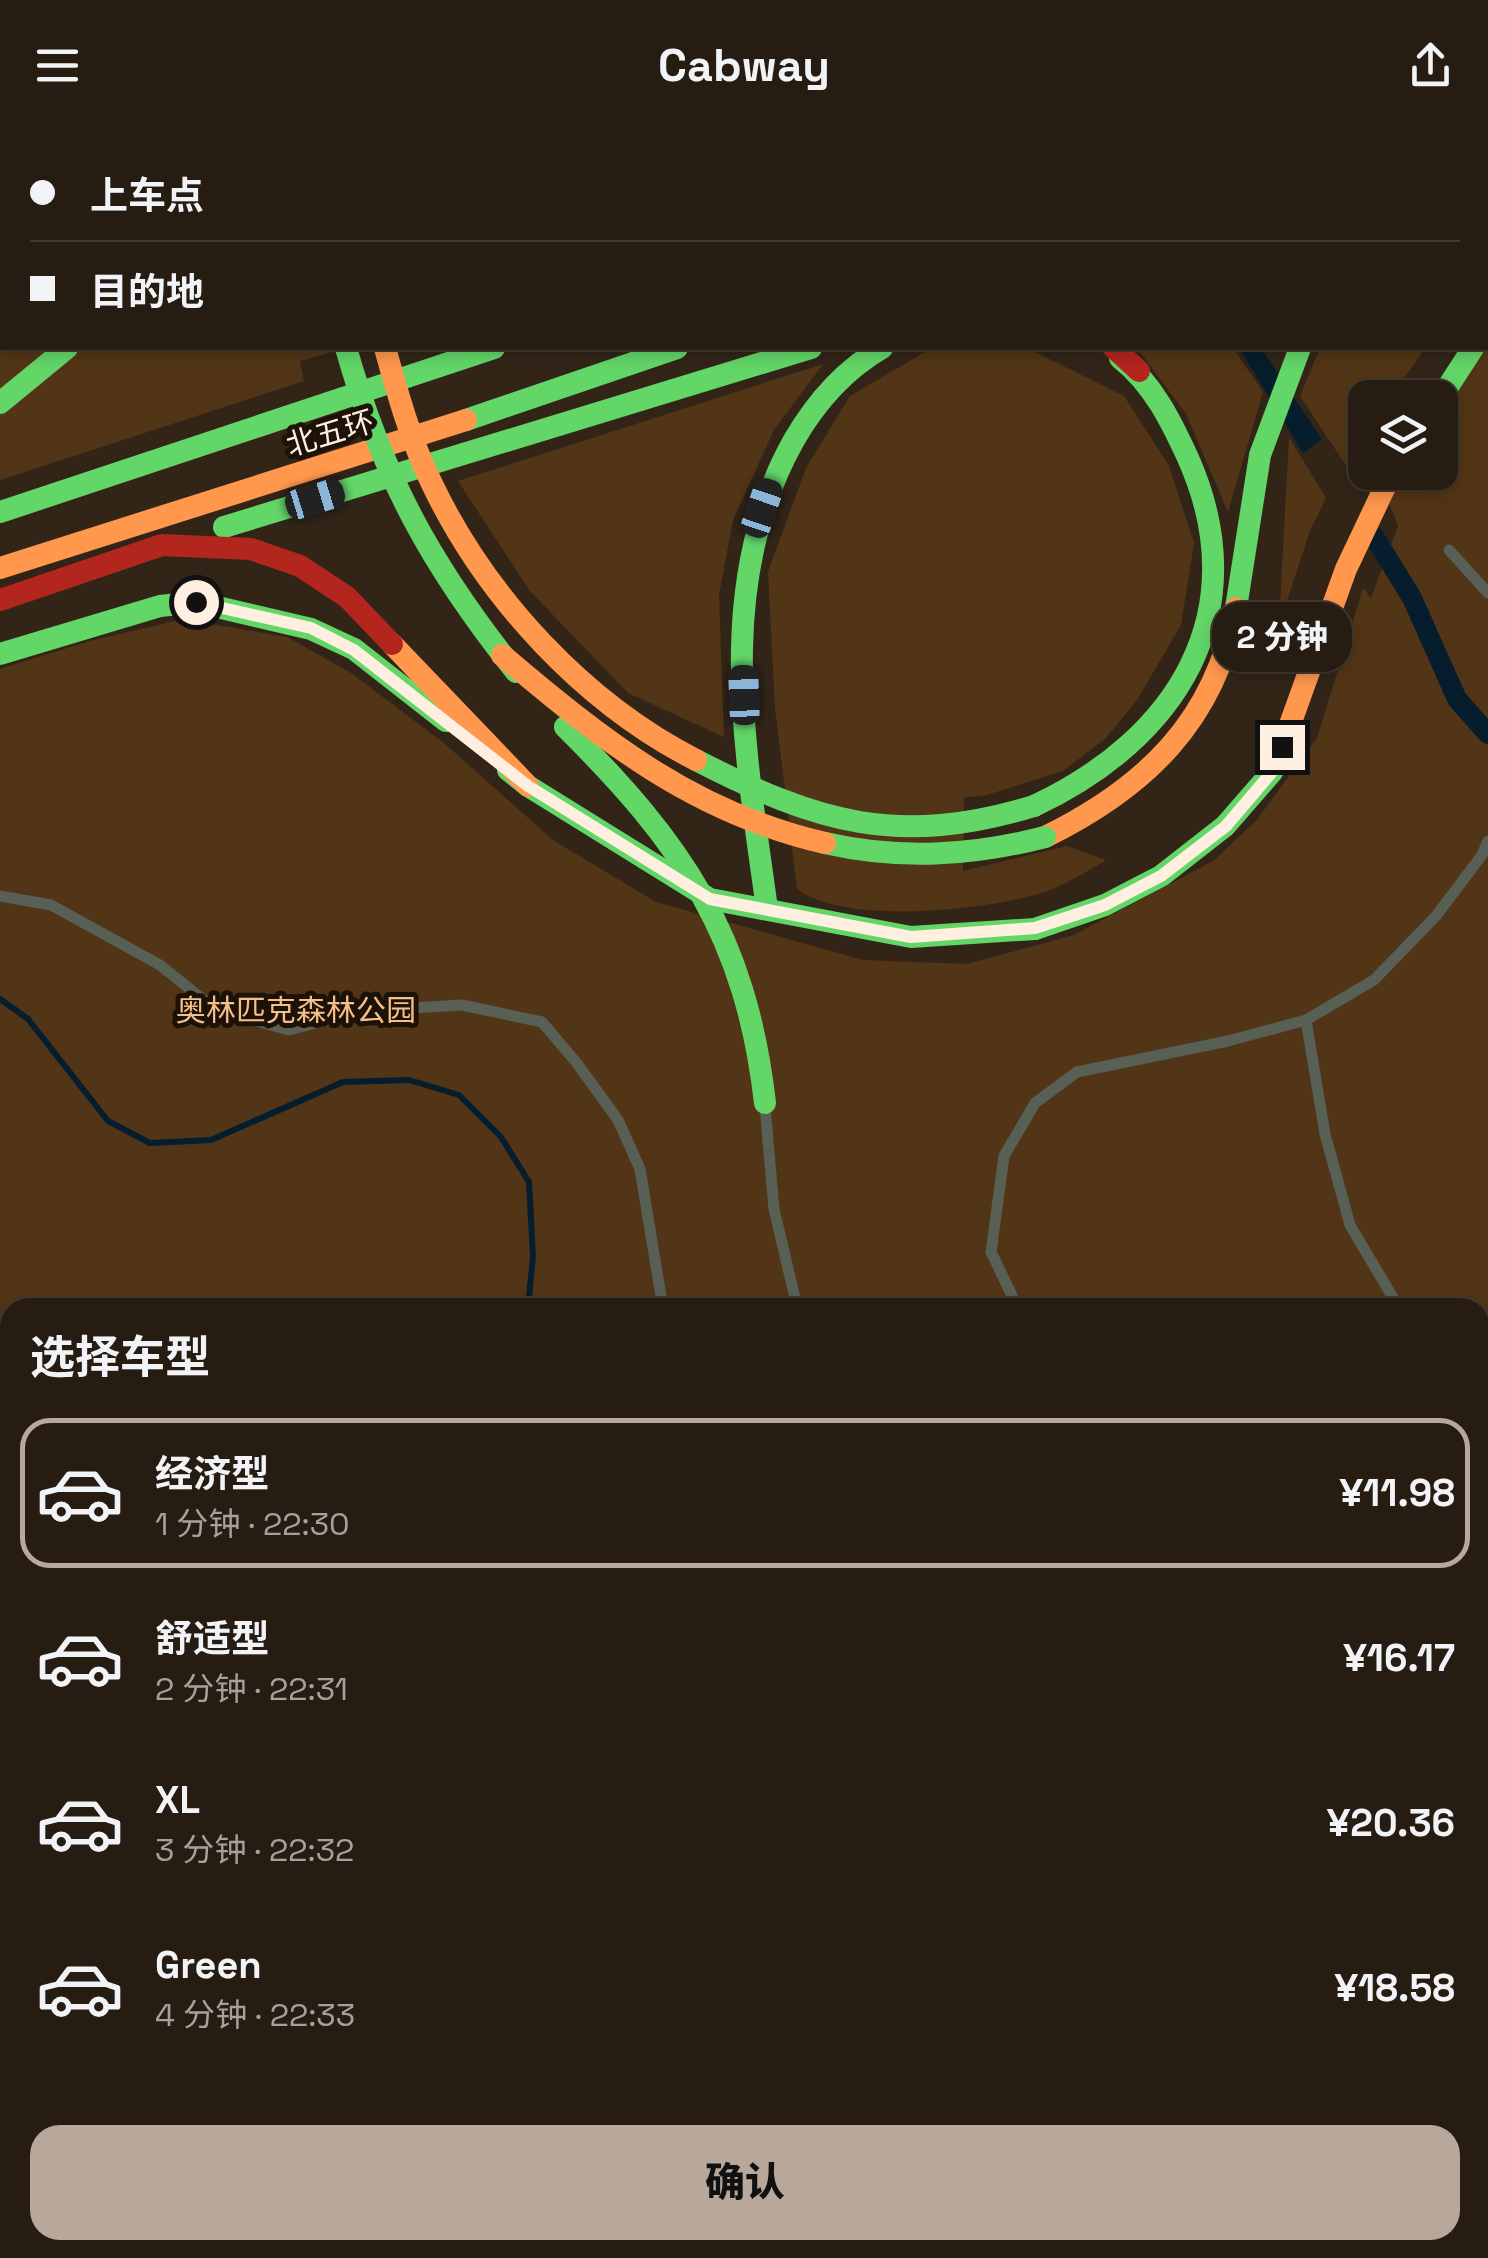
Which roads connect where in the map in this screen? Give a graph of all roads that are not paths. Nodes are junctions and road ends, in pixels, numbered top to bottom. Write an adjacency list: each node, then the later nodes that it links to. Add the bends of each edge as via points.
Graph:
1 (65, 350): 14 (main road)
2 (347, 350): 23 (main road, bridge, via 373,441 408,518)
3 (386, 350): 12 (main road, bridge, via 421,459 450,518 486,574 565,666 646,732 706,767 784,802 905,828 962,825 1034,806 1096,775 1134,741 1194,661 1213,599 1205,503 1169,419)
4 (488, 350): 16 (main road, 北五环)
5 (670, 350): 19 (main road, 北五环)
6 (805, 350): 17 (main road)
7 (879, 350): 27 (main road, via 831,388 800,429 781,458 754,531 742,638 746,741)
8 (1107, 350): 12 (main road)
9 (1116, 350): 12 (main road)
10 (1299, 350): 23 (main road, bridge, via 1260,455 1230,636 1192,724 1114,801 1045,837 933,856 784,833 664,779)
11 (1472, 350): 13 (main road)
12 (1139, 372)
13 (1452, 380)
14 (0, 403)
15 (1383, 490): 27 (main road, via 1346,568 1272,772 1226,826 1161,876 1105,905 1035,928 911,937)
16 (0, 512)
17 (162, 545): 21 (main road); 24 (main road, via 251,549 300,566 347,598)
18 (1448, 550): 20 (lane)
19 (0, 568)
20 (1488, 592)
21 (0, 600)
22 (0, 654): 24 (main road, via 160,606 196,602 311,628 354,650)
23 (502, 656): 29 (main road, bridge, via 638,801 688,870 744,990)
24 (528, 786): 27 (main road, via 710,899)
25 (1488, 841): 28 (lane, via 1436,916 1374,980)
26 (0, 896): 30 (lane, via 51,905 160,965 216,1010 289,1030 362,1010 462,1005 542,1022 618,1120 640,1169)
27 (767, 910)
28 (1306, 1020): 32 (lane, via 1077,1072 1035,1103 1004,1156 990,1252); 33 (lane, via 1325,1134 1350,1225)
29 (765, 1103): 31 (lane, via 774,1209)
30 (661, 1298)
31 (796, 1298)
32 (1013, 1298)
33 (1392, 1298)

